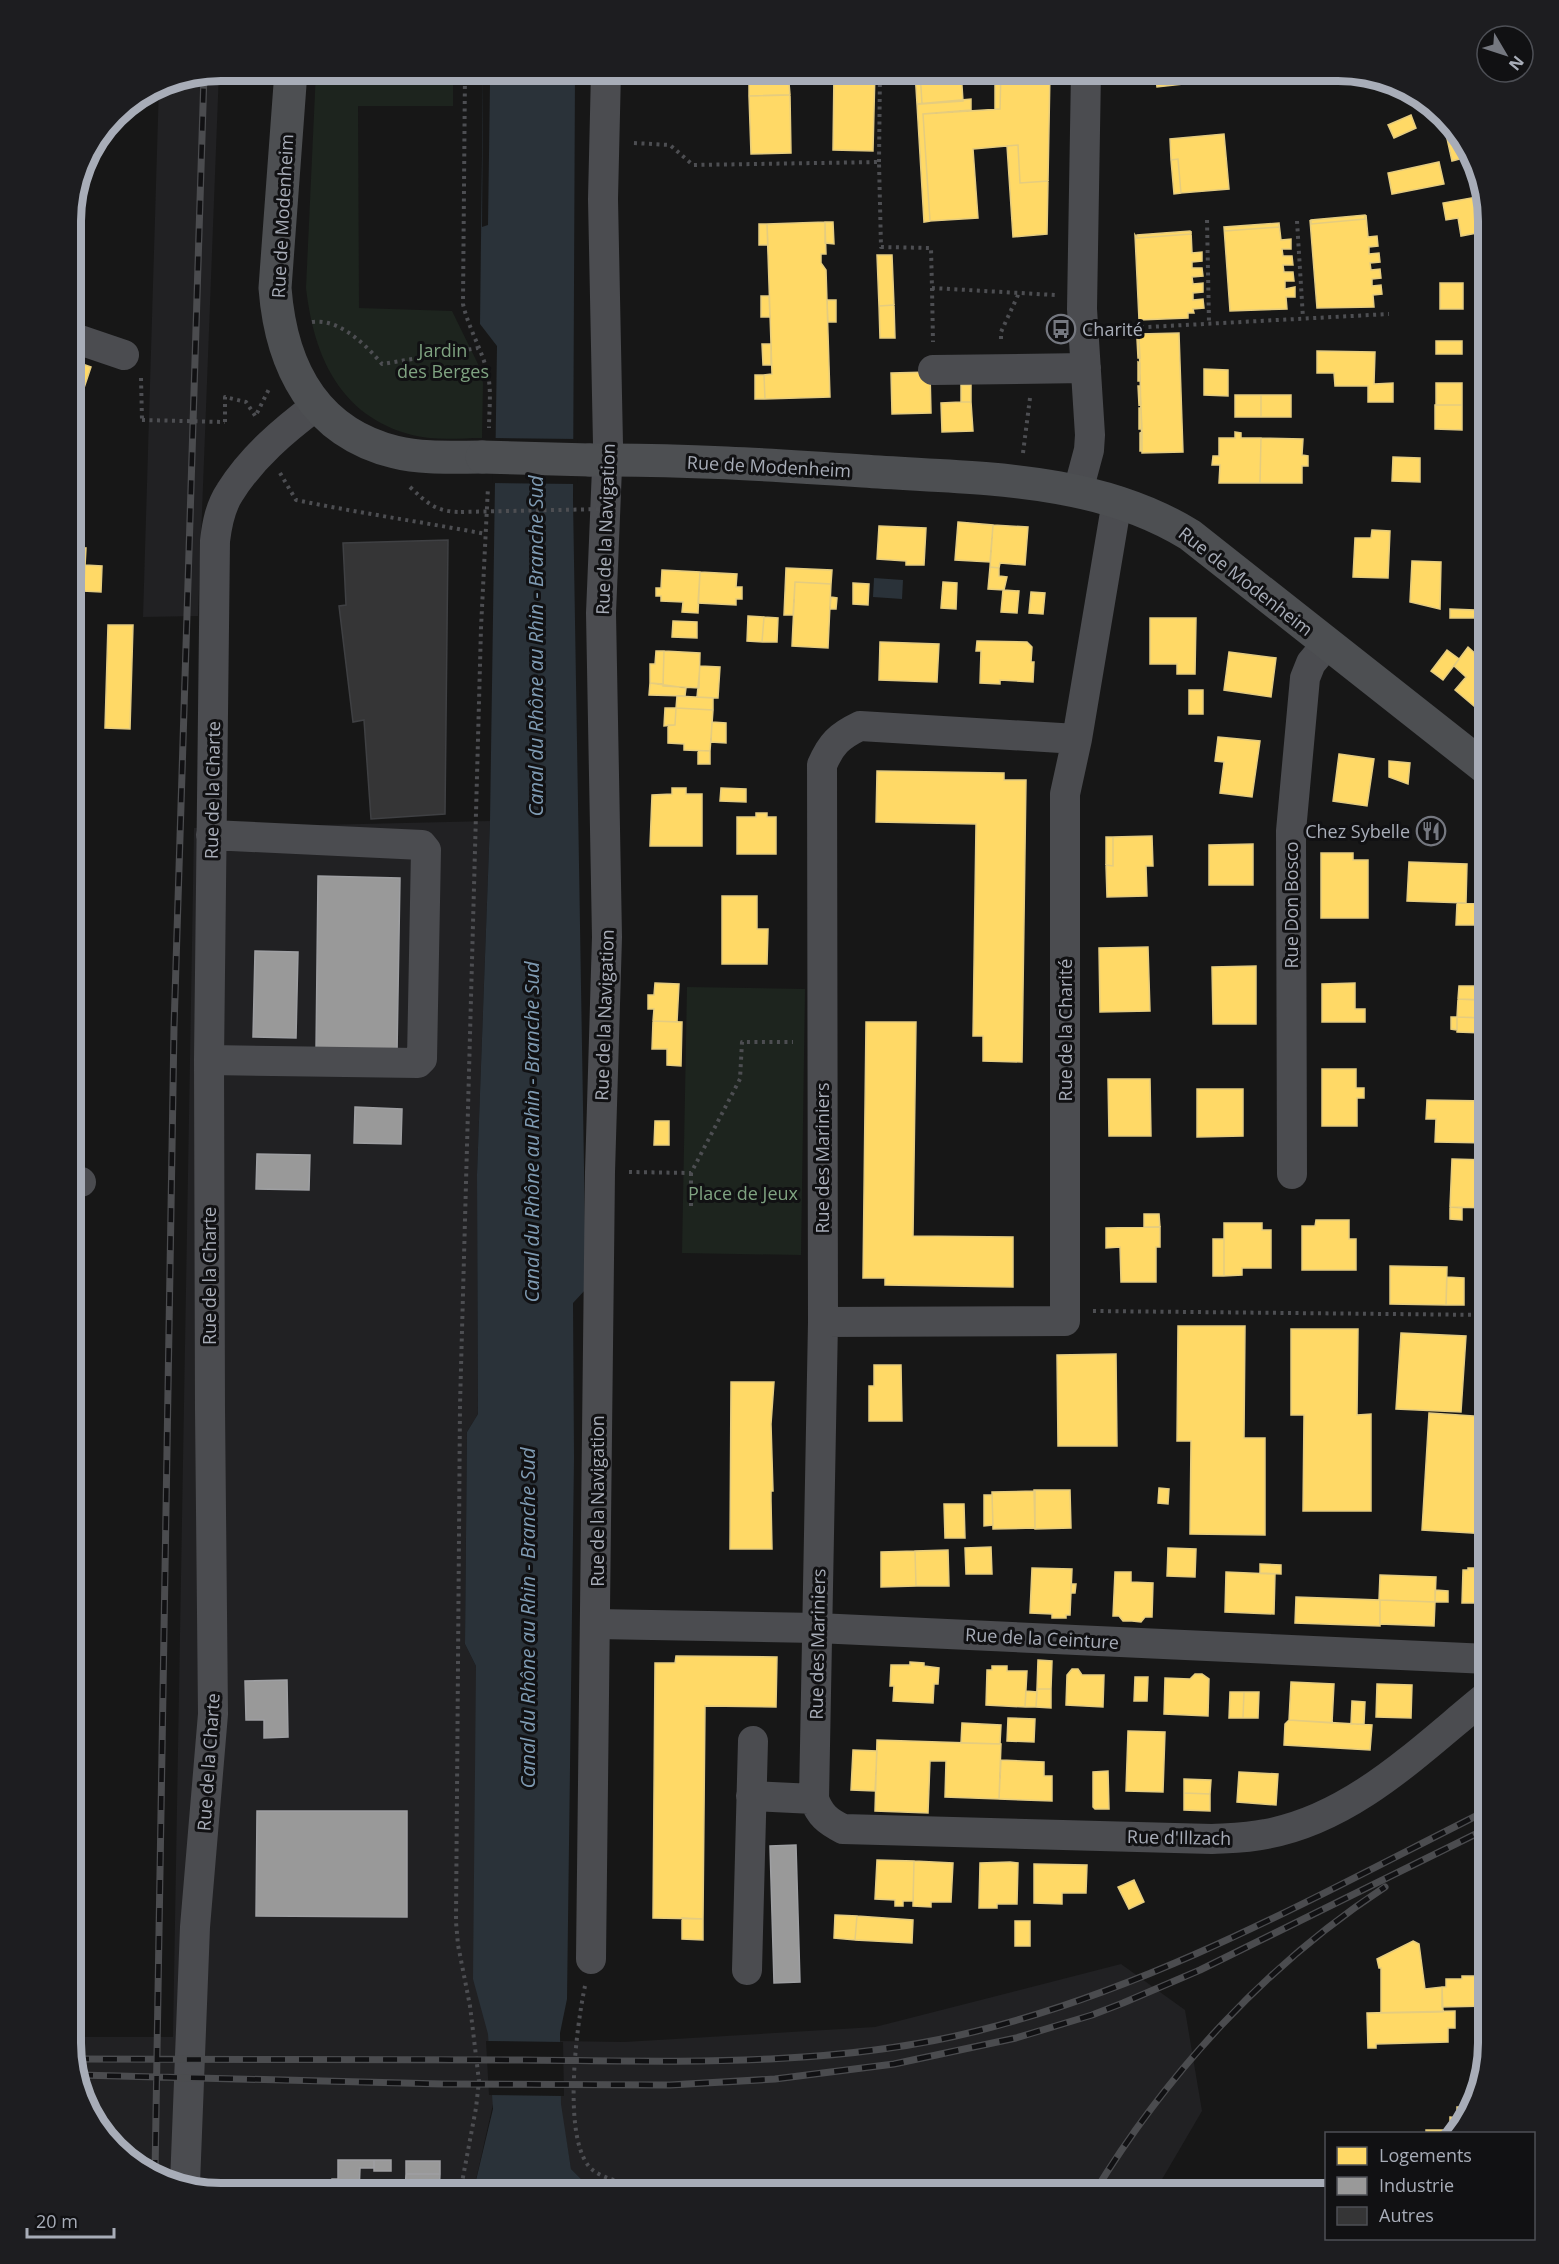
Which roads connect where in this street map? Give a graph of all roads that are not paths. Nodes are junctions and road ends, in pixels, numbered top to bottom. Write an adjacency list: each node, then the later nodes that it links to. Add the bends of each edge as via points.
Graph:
1 (290, 81): 8 (main road, Rue de Modenheim, via 275,288 292,363)
2 (606, 81): 9 (street, Rue de la Navigation)
3 (1086, 81): 6 (street)
4 (81, 341): 5 (street)
5 (133, 364)
6 (1086, 368): 7 (street); 10 (street, via 1090,435)
7 (933, 370)
8 (316, 406): 9 (main road, Rue de Modenheim, bridge, via 333,423 362,441 396,453); 15 (street, Rue de la Charte, via 273,440 229,492 218,525)
9 (598, 460): 10 (main road, Rue de Modenheim, via 765,465 1021,482); 19 (street, Rue de la Navigation, via 604,509 601,613 607,937 600,1172)
10 (1078, 491): 11 (main road, Rue de Modenheim)
11 (1117, 501): 12 (main road, Rue de Modenheim, via 1190,535); 13 (street, Rue de la Charité)
12 (1327, 644): 14 (main road, Rue de Modenheim); 17 (street, Rue Don Bosco, via 1311,663 1305,678 1291,831)
13 (1077, 739): 18 (street, Rue de la Charité, via 1065,794 1065,1321); 18 (street, Rue des Mariniers, via 860,726 842,734 828,750 822,765)
14 (1478, 762)
15 (211, 835): 16 (street, Rue de la Charte); 16 (street, via 422,845 426,850 422,1059 418,1063)
16 (209, 1060): 28 (street, Rue de la Charte, via 213,1714 195,1927)
17 (1292, 1174)
18 (823, 1322): 20 (street, Rue des Mariniers)
19 (596, 1624): 20 (street, Rue de la Ceinture); 26 (street, Rue de la Navigation)
20 (817, 1628): 21 (street, Rue de la Ceinture); 25 (street, Rue des Mariniers)
21 (1478, 1659)
22 (1478, 1703): 25 (street, Rue d'Illzach, via 1377,1784 1320,1817 1267,1834 1212,1839 843,1829)
23 (753, 1741): 24 (street)
24 (751, 1796): 25 (street, Rue d'Illzach); 27 (street)
25 (821, 1810)
26 (591, 1959)
27 (747, 1970)
28 (185, 2178)

